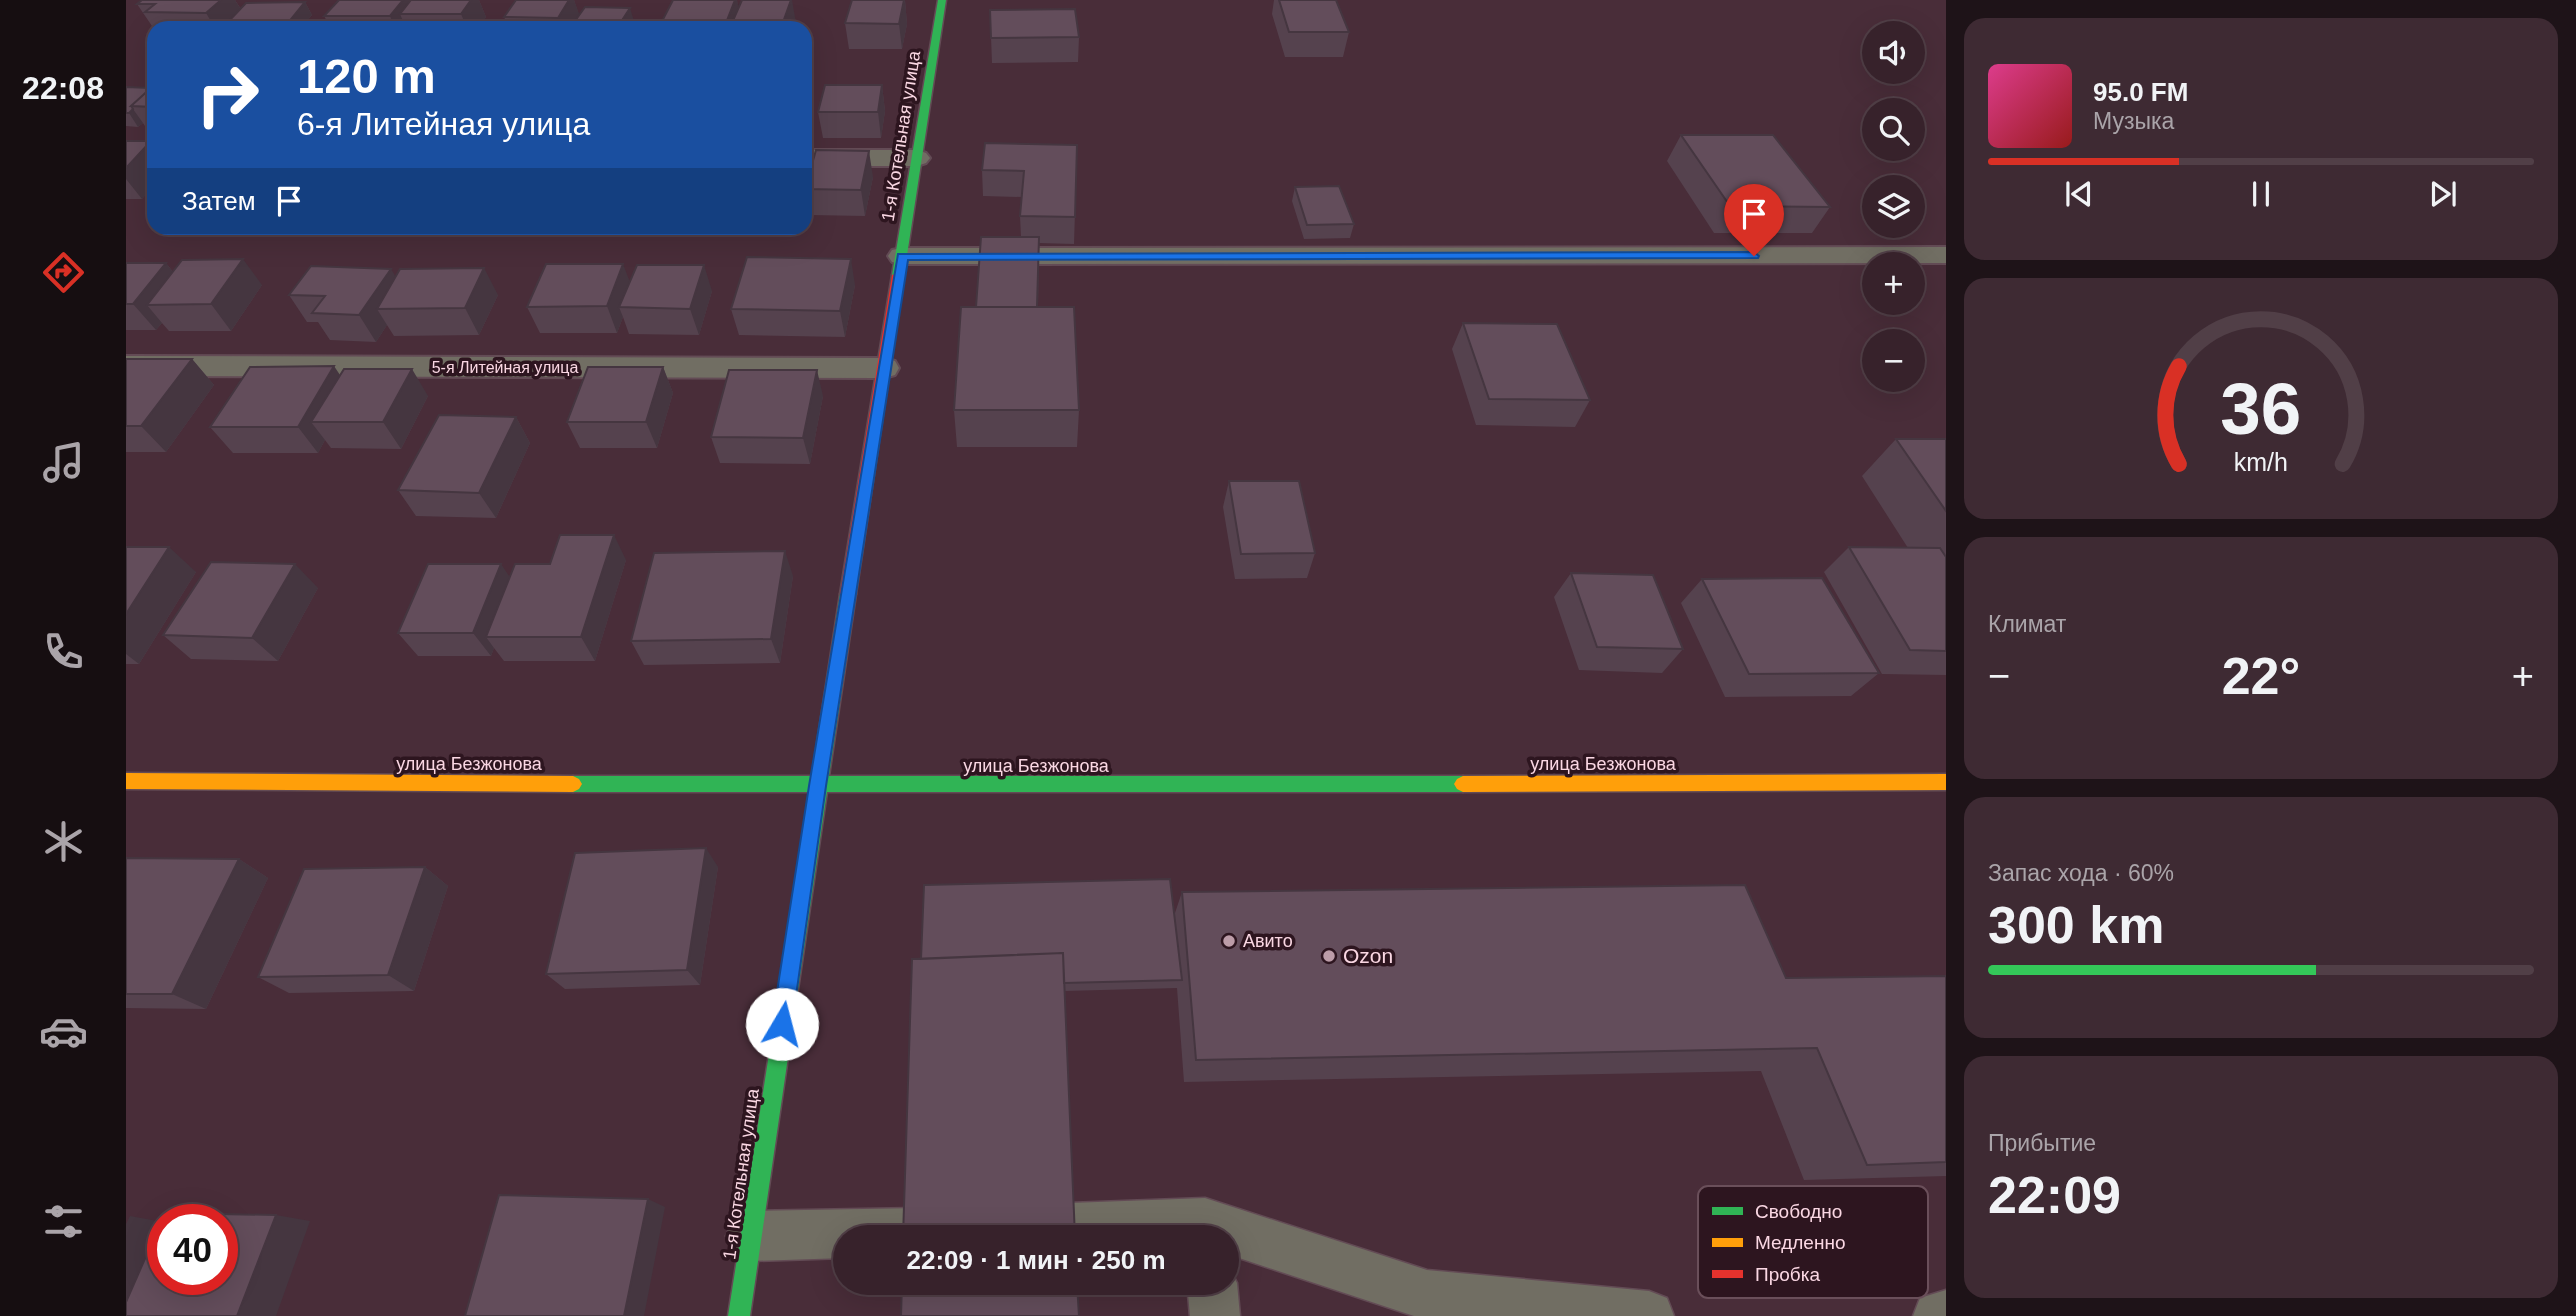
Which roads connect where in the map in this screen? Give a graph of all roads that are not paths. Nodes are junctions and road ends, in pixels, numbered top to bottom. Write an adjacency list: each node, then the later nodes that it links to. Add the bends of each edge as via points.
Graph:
1 (942, 0): 3 (street, 1-я Котельная улица)
2 (812, 158): 3 (street)
3 (917, 158): 5 (street, 1-я Котельная улица)
4 (1946, 255): 5 (street)
5 (902, 256): 7 (street, 1-я Котельная улица)
6 (126, 366): 7 (street, 5-я Литейная улица)
7 (884, 368): 10 (street, 1-я Котельная улица)
8 (126, 781): 10 (street, улица Безжонова)
9 (1946, 782): 10 (street, улица Безжонова)
10 (817, 786): 12 (street, 1-я Котельная улица)
11 (833, 1234): 12 (lane)
12 (751, 1236): 16 (street, 1-я Котельная улица)
13 (1239, 1240): 18 (lane, via 1427,1295)
14 (1213, 1295): 17 (lane)
15 (1946, 1315): 19 (lane)
16 (739, 1316)
17 (1215, 1316)
18 (1648, 1316)
19 (1938, 1316)

